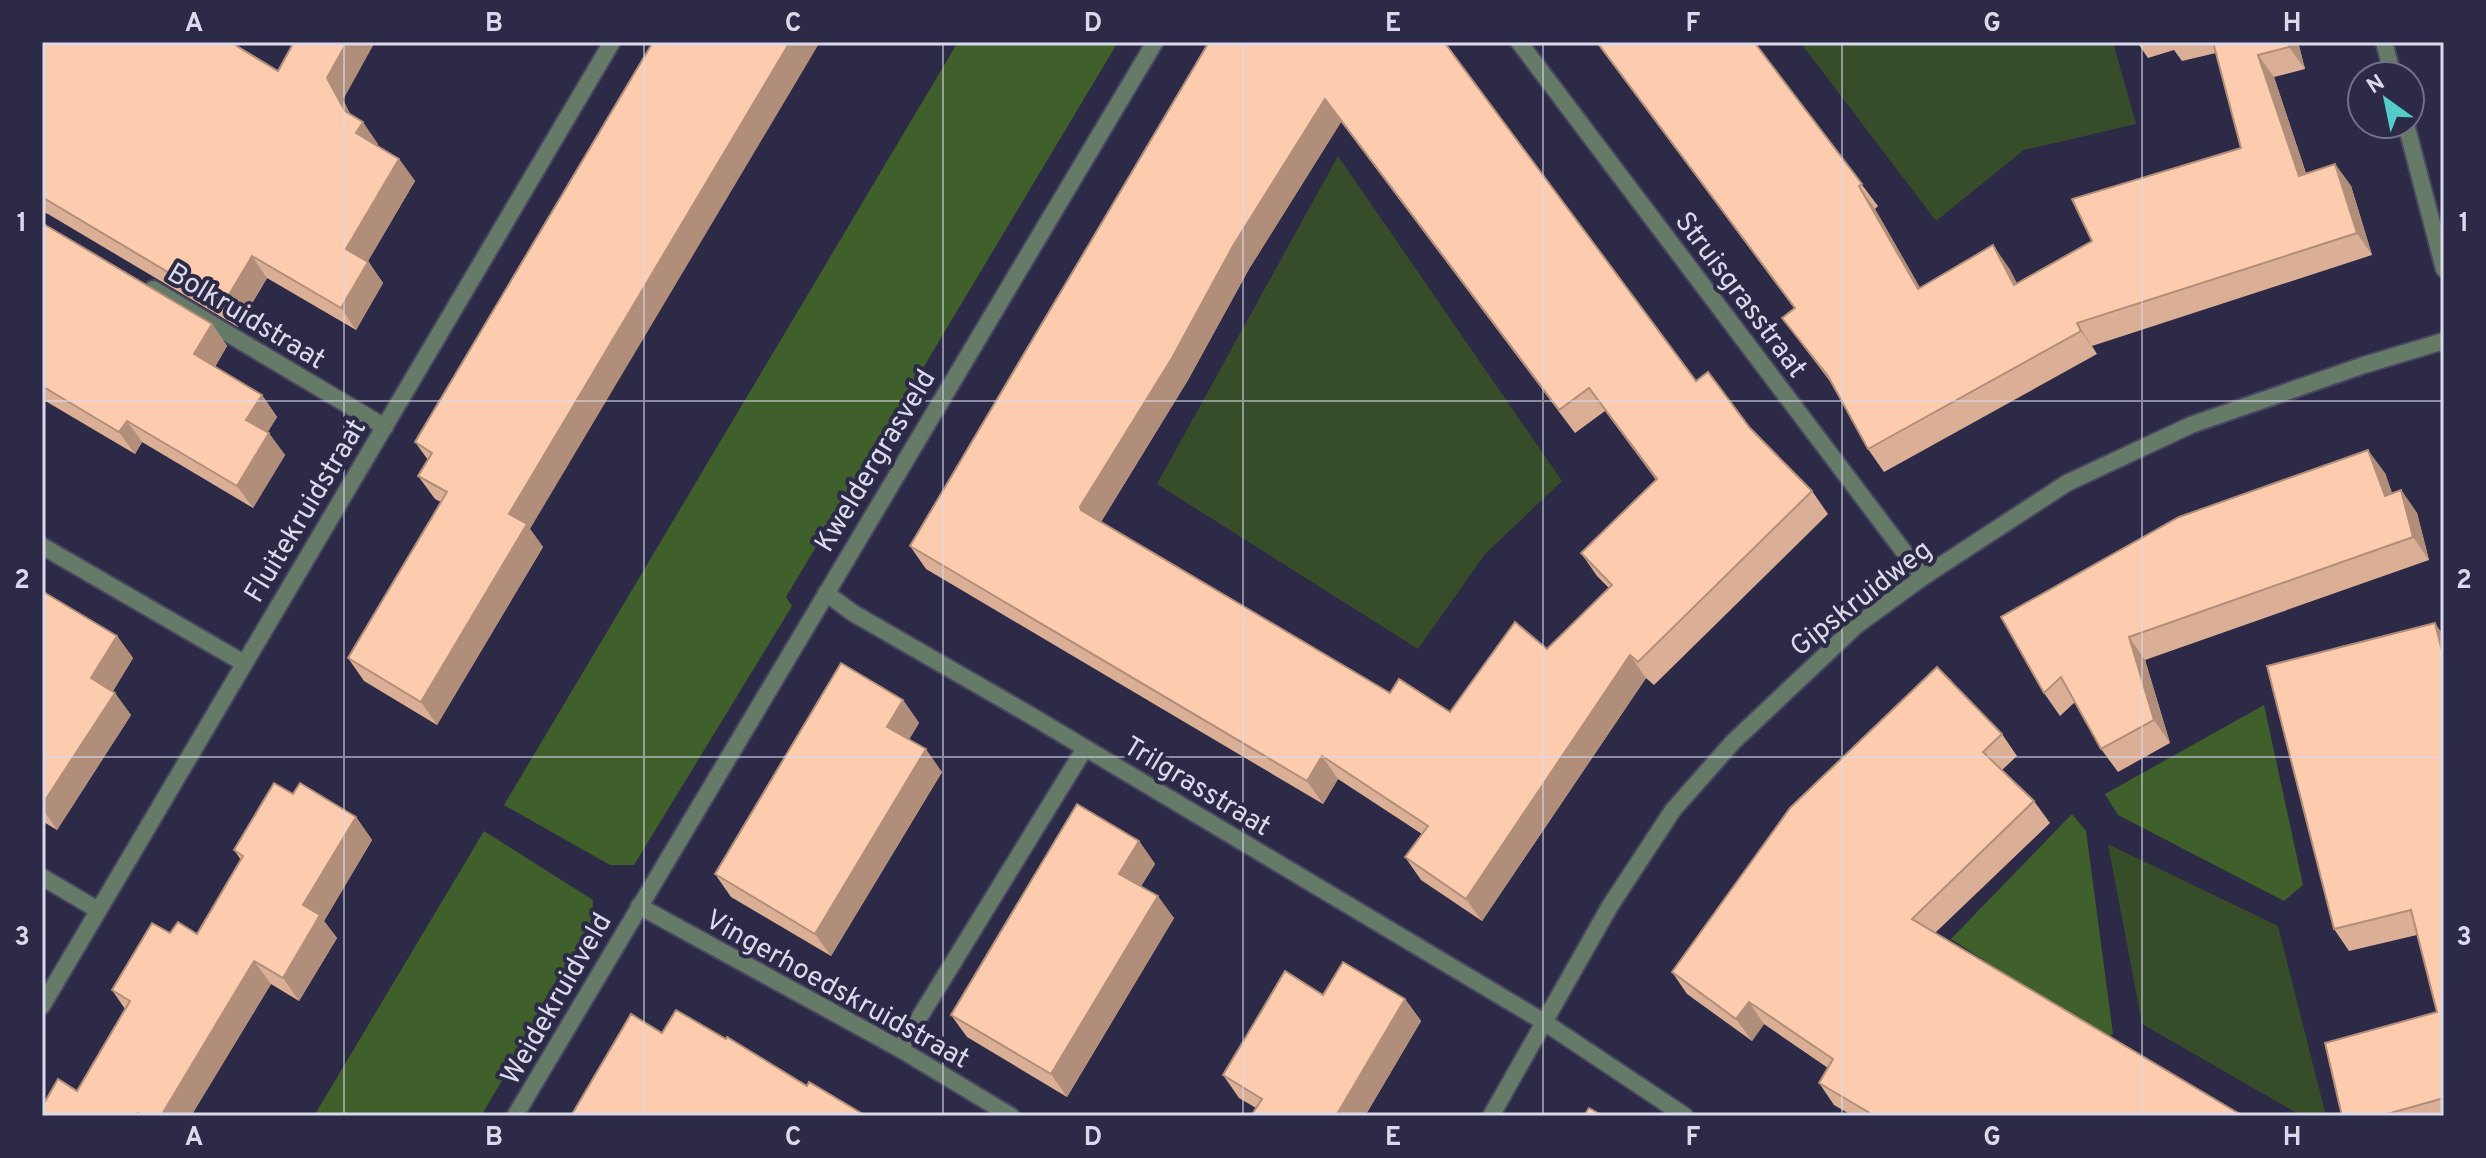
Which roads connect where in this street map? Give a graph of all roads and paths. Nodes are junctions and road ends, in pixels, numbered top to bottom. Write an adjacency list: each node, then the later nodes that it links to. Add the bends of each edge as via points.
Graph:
1 (612, 42): 8 (street, Fluitekruidstraat)
2 (1155, 42): 11 (street, Kweldergrasveld)
3 (1519, 42): 10 (street, Struisgrasstraat)
4 (2410, 140): 5 (street)
5 (2444, 269)
6 (138, 280): 8 (street, Bolkruidstraat)
7 (2444, 341): 10 (street, Gipskruidweg, via 2191,425 2067,483)
8 (385, 427): 12 (street, Fluitekruidstraat)
9 (42, 546): 12 (street)
10 (1923, 577): 18 (street, Gipskruidweg, via 1822,657 1733,742 1673,810)
11 (826, 593): 13 (street, Trilgrasstraat); 15 (street, Kweldergrasveld)
12 (242, 662): 16 (street, Fluitekruidstraat)
13 (1085, 748): 18 (street, Trilgrasstraat); 19 (street)
14 (42, 877): 16 (street)
15 (639, 906): 19 (street, Vingerhoedskruidstraat); 20 (street, Weidekruidveld)
16 (98, 910): 17 (street, Fluitekruidstraat)
17 (42, 1006)
18 (1544, 1022): 22 (street, Gipskruidweg); 23 (street, Trilgrasstraat)
19 (900, 1049): 21 (street, Vingerhoedskruidstraat)
20 (515, 1116)
21 (1011, 1116)
22 (1491, 1116)
23 (1685, 1116)

